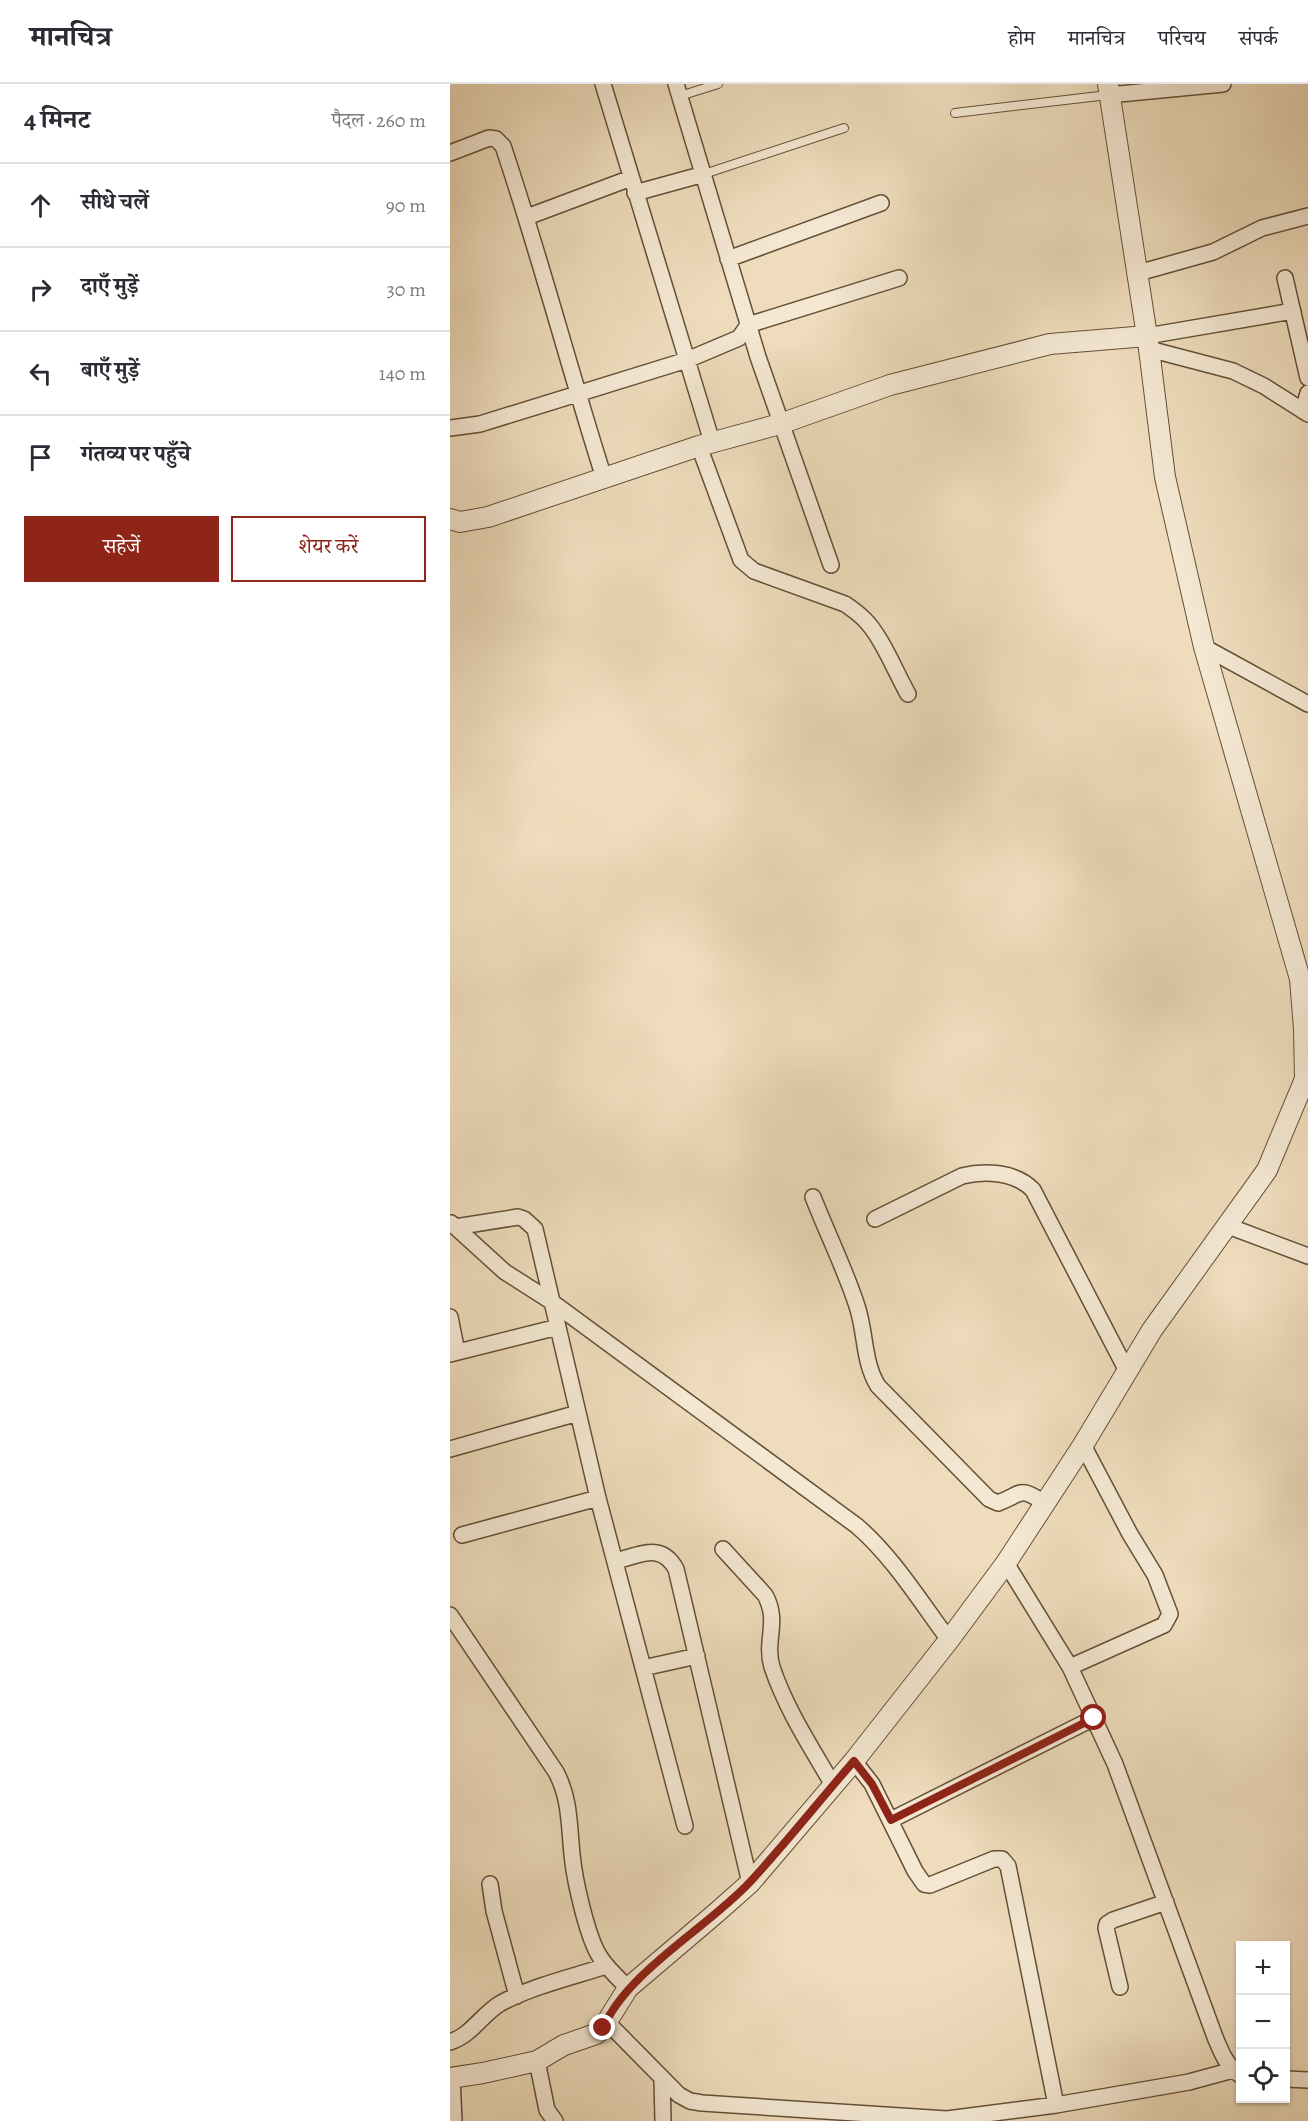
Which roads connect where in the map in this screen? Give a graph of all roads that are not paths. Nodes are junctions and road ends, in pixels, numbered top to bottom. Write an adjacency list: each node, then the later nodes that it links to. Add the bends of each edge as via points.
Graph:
1 (603, 84): 10 (street)
2 (718, 84): 5 (lane)
3 (1223, 84): 4 (street)
4 (1108, 89): 6 (lane); 15 (street)
5 (678, 90): 9 (street)
6 (955, 113)
7 (844, 128): 9 (lane)
8 (450, 153): 13 (street, via 489,138 500,141)
9 (704, 174): 10 (street); 14 (street)
10 (633, 186): 13 (street); 21 (street)
11 (881, 203): 14 (street)
12 (1308, 216): 15 (street, via 1262,228 1213,252)
13 (527, 217): 23 (street)
14 (728, 259): 19 (street)
15 (1138, 273): 20 (street)
16 (899, 278): 19 (street)
17 (1285, 278): 18 (street)
18 (1293, 311): 20 (street); 22 (street)
19 (748, 325): 21 (street, via 739,338); 26 (street)
20 (1148, 342): 25 (street, via 1233,371); 26 (street, via 1050,344 890,385); 32 (street, via 1165,477)
21 (687, 360): 23 (street); 28 (street)
22 (1308, 378)
23 (577, 393): 27 (street, via 480,424); 29 (street)
24 (1308, 393): 25 (street)
25 (1305, 412)
26 (780, 424): 28 (street); 31 (street)
27 (450, 428)
28 (706, 444): 29 (street); 33 (street, via 741,560 754,571 855,611 873,631)
29 (604, 478): 30 (street, via 488,517 460,522)
30 (450, 519)
31 (831, 565)
32 (1204, 647): 34 (street); 38 (street, via 1300,980 1304,1029 1305,1079 1267,1170)
33 (908, 694)
34 (1308, 704)
35 (813, 1197): 49 (street, via 857,1304 867,1360 878,1386 989,1499 998,1503 1023,1492)
36 (874, 1219): 44 (street, via 962,1176 980,1173 1026,1182)
37 (452, 1225): 40 (street, via 506,1272); 40 (street, via 524,1218 535,1229)
38 (1228, 1226): 39 (street); 44 (street)
39 (1308, 1256)
40 (552, 1302): 42 (street); 55 (street, via 872,1539)
41 (450, 1317): 43 (street)
42 (558, 1327): 43 (street); 45 (street)
43 (454, 1353)
44 (1127, 1371): 46 (street)
45 (578, 1413): 47 (street); 48 (street)
46 (1083, 1445): 49 (street); 57 (street, via 1155,1575 1170,1614 1164,1625)
47 (450, 1449)
48 (598, 1498): 50 (street); 52 (street)
49 (1045, 1503): 53 (street)
50 (462, 1535)
51 (723, 1549): 61 (street, via 770,1604 772,1666 793,1716)
52 (615, 1561): 56 (street, via 662,1552 670,1558); 58 (street)
53 (1006, 1563): 55 (street); 57 (street)
54 (450, 1615): 67 (street, via 563,1785 575,1878 593,1941)
55 (949, 1640): 60 (street)
56 (697, 1656): 58 (street); 64 (street)
57 (1070, 1667): 59 (street)
58 (643, 1668): 63 (street)
59 (1094, 1718): 62 (street); 66 (street)
60 (854, 1761): 61 (street); 62 (street, via 872,1784)
61 (833, 1785): 64 (street)
62 (891, 1820): 80 (street, via 924,1884 930,1886 994,1859 1002,1859 1008,1866)
63 (685, 1826)
64 (750, 1883): 69 (street)
65 (490, 1884): 70 (street)
66 (1166, 1902): 68 (street, via 1107,1924); 74 (street, via 1215,2037 1224,2058)
67 (606, 1966): 69 (street); 70 (street)
68 (1120, 1987)
69 (628, 1988): 71 (street)
70 (517, 1996): 72 (street, via 493,2008 466,2035)
71 (606, 2021): 73 (street, via 596,2034 564,2045); 77 (street)
72 (450, 2042)
73 (537, 2061): 76 (street); 84 (street, via 547,2110)
74 (1236, 2071)
75 (1236, 2072): 80 (street)
76 (451, 2078): 83 (street)
77 (662, 2079): 81 (street, via 690,2101); 85 (street)
78 (1290, 2079): 79 (street)
79 (1308, 2080)
80 (1056, 2105): 82 (street, via 947,2119)
81 (742, 2114): 82 (street)
82 (854, 2117)
83 (454, 2121)
84 (555, 2121)
85 (663, 2121)

